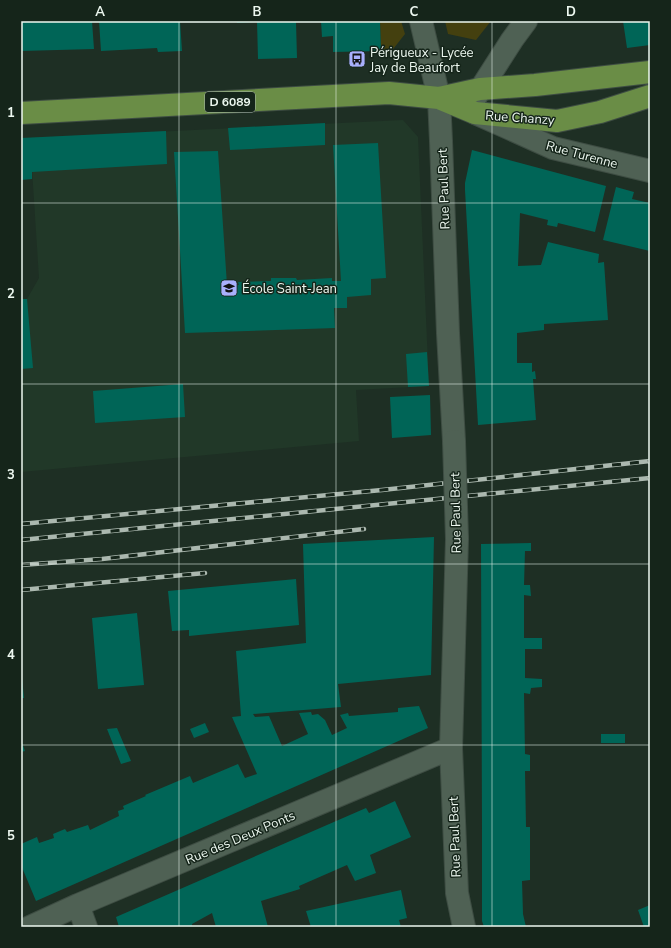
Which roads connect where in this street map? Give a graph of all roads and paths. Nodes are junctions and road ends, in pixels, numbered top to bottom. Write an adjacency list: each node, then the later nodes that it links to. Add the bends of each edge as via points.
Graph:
1 (422, 21): 6 (street, Rue Paul Bert)
2 (526, 21): 4 (street)
3 (650, 72): 4 (main road, D 6089)
4 (480, 89): 6 (main road, D 6089); 8 (street, via 473,101)
5 (650, 96): 8 (main road, Rue Chanzy / D 6089, via 600,112 556,121)
6 (438, 98): 7 (main road, D 6089, via 389,93); 8 (main road, Rue Chanzy / D 6089); 10 (street, Rue Paul Bert, bridge, via 457,539)
7 (21, 113)
8 (475, 113): 9 (street, Rue Turenne, via 553,148)
9 (650, 171)
10 (451, 748): 11 (street, Rue des Deux Ponts); 14 (street, Rue Paul Bert, via 457,893)
11 (78, 905): 12 (street, Rue des Deux Ponts); 13 (street)
12 (30, 927)
13 (86, 927)
14 (464, 927)

